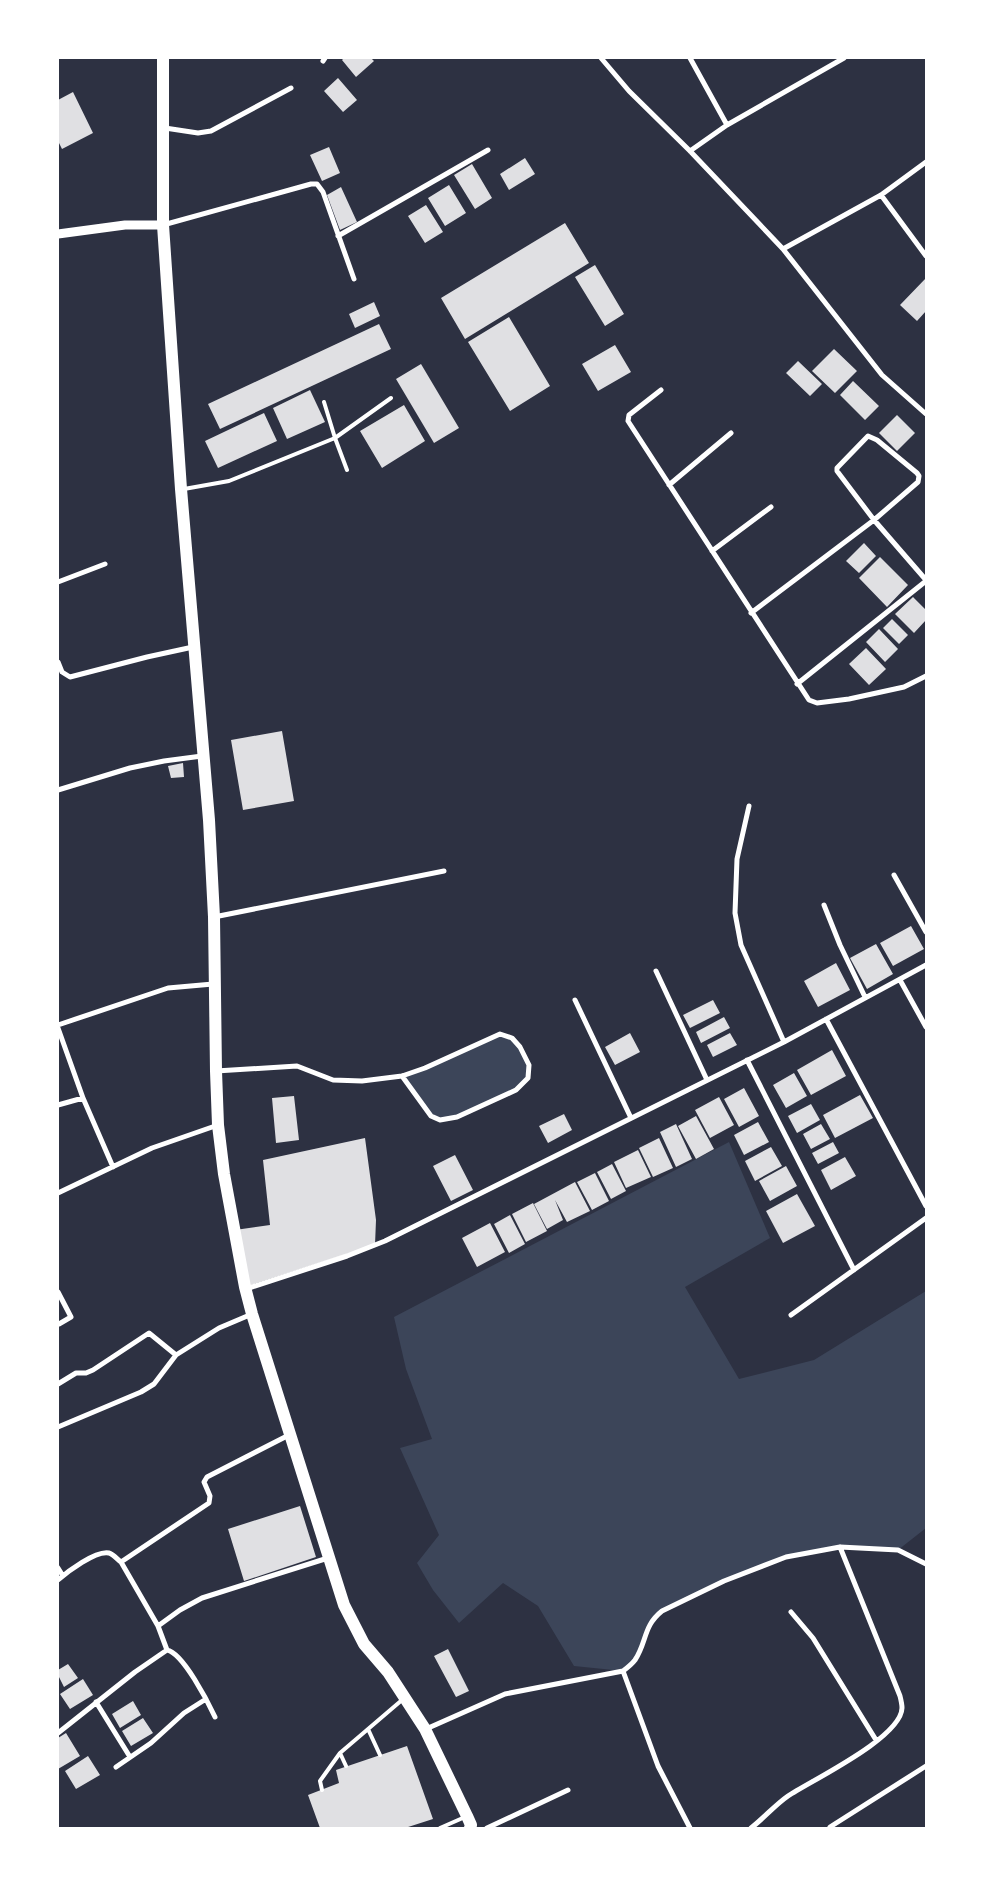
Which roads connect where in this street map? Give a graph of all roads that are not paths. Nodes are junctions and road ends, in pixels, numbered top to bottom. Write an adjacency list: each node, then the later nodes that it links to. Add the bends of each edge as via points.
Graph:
1 (163, 58): 7 (main road)
2 (601, 58): 9 (street, via 629,91)
3 (690, 58): 6 (street)
4 (844, 58): 6 (street)
5 (292, 88): 7 (street, via 211,131 198,133)
6 (727, 125): 9 (street)
7 (162, 128): 12 (main road)
8 (488, 150): 14 (street)
9 (690, 151): 15 (street)
10 (926, 162): 11 (street)
11 (881, 195): 15 (street); 16 (street)
12 (163, 225): 13 (street); 14 (street, via 317,184 323,192); 26 (main road)
13 (58, 234)
14 (338, 236): 17 (street)
15 (783, 249): 21 (street, via 882,375)
16 (926, 256)
17 (354, 279)
18 (661, 390): 25 (street, via 629,415 628,421)
19 (391, 398): 23 (lane)
20 (324, 402): 23 (lane)
21 (926, 414)
22 (731, 433): 25 (street)
23 (335, 438): 24 (lane); 26 (lane, via 228,481)
24 (347, 470)
25 (669, 485): 29 (street)
26 (181, 489): 34 (main road)
27 (771, 508): 29 (street)
28 (874, 520): 28 (street, via 918,482 918,476 872,437 864,438 837,472); 31 (street); 33 (street)
29 (712, 551): 33 (street)
30 (105, 564): 32 (street)
31 (926, 580): 37 (street)
32 (58, 582)
33 (752, 613): 37 (street)
34 (194, 647): 35 (street, via 70,677 62,672); 38 (main road)
35 (58, 662)
36 (926, 676): 37 (street, via 904,687 817,703 809,700)
37 (797, 684)
38 (199, 756): 39 (street, via 130,768); 44 (main road, via 209,820)
39 (58, 790)
40 (749, 806): 55 (street, via 737,859 735,913 741,944)
41 (444, 871): 44 (street)
42 (894, 875): 45 (street)
43 (824, 905): 50 (street)
44 (214, 917): 49 (main road)
45 (926, 932)
46 (926, 965): 48 (street)
47 (656, 971): 59 (street)
48 (900, 980): 50 (street); 53 (street)
49 (215, 984): 54 (street, via 168,988); 57 (main road)
50 (865, 997): 52 (street)
51 (576, 1000): 62 (street)
52 (826, 1019): 55 (street); 66 (street)
53 (926, 1026)
54 (58, 1027): 60 (street)
55 (784, 1042): 56 (street)
56 (747, 1060): 59 (street); 68 (street)
57 (216, 1071): 58 (street, via 297,1066 333,1080 362,1082); 63 (main road)
58 (402, 1076): 58 (street, via 431,1116 440,1120 457,1117 516,1090 528,1078 529,1065 512,1038 500,1034)
59 (707, 1080): 62 (street)
60 (84, 1098): 61 (street); 64 (street)
61 (58, 1105)
62 (631, 1118): 69 (street, via 385,1241)
63 (218, 1125): 64 (street, via 152,1148); 69 (main road)
64 (113, 1167): 65 (street)
65 (58, 1193)
66 (926, 1206)
67 (926, 1218): 68 (street)
68 (854, 1270): 72 (street)
69 (245, 1289): 71 (main road)
70 (58, 1292): 73 (street, via 70,1317)
71 (252, 1314): 74 (street, via 220,1328); 77 (main road)
72 (791, 1315)
73 (58, 1324)
74 (176, 1355): 75 (street, via 149,1333 93,1370 76,1373); 76 (street, via 154,1384 141,1392)
75 (58, 1384)
76 (58, 1426)
77 (290, 1434): 79 (main road); 80 (street, via 207,1477 204,1482 210,1496 209,1503)
78 (840, 1547): 81 (street, via 898,1550); 88 (street, via 786,1558 724,1581 662,1611 646,1629 634,1662); 96 (street, via 900,1696 902,1708 898,1718)
79 (329, 1558): 86 (street, via 202,1598); 89 (main road, via 344,1605 364,1644)
80 (121, 1562): 83 (street, via 111,1553 101,1552); 86 (street)
81 (926, 1564)
82 (58, 1568): 83 (street)
83 (63, 1576): 84 (street)
84 (58, 1580)
85 (791, 1612): 96 (street, via 813,1638)
86 (158, 1626): 87 (street)
87 (167, 1650): 90 (street, via 182,1662); 91 (street)
88 (623, 1671): 94 (street, via 505,1694); 109 (street, via 658,1766)
89 (405, 1697): 93 (lane); 94 (main road)
90 (206, 1699): 92 (street); 99 (street)
91 (96, 1702): 95 (street); 99 (street)
92 (215, 1717)
93 (368, 1729): 97 (lane); 98 (lane)
94 (425, 1729): 105 (main road)
95 (58, 1733)
96 (876, 1740): 110 (street, via 850,1760 789,1795)
97 (340, 1753): 100 (lane); 103 (lane, via 320,1781)
98 (380, 1755)
99 (130, 1757): 102 (street)
100 (346, 1766)
101 (926, 1766): 106 (street)
102 (116, 1767)
103 (322, 1790)
104 (568, 1790): 108 (street)
105 (472, 1824): 107 (lane)
106 (830, 1827)
107 (440, 1828)
108 (487, 1828)
109 (690, 1828)
110 (751, 1828)

